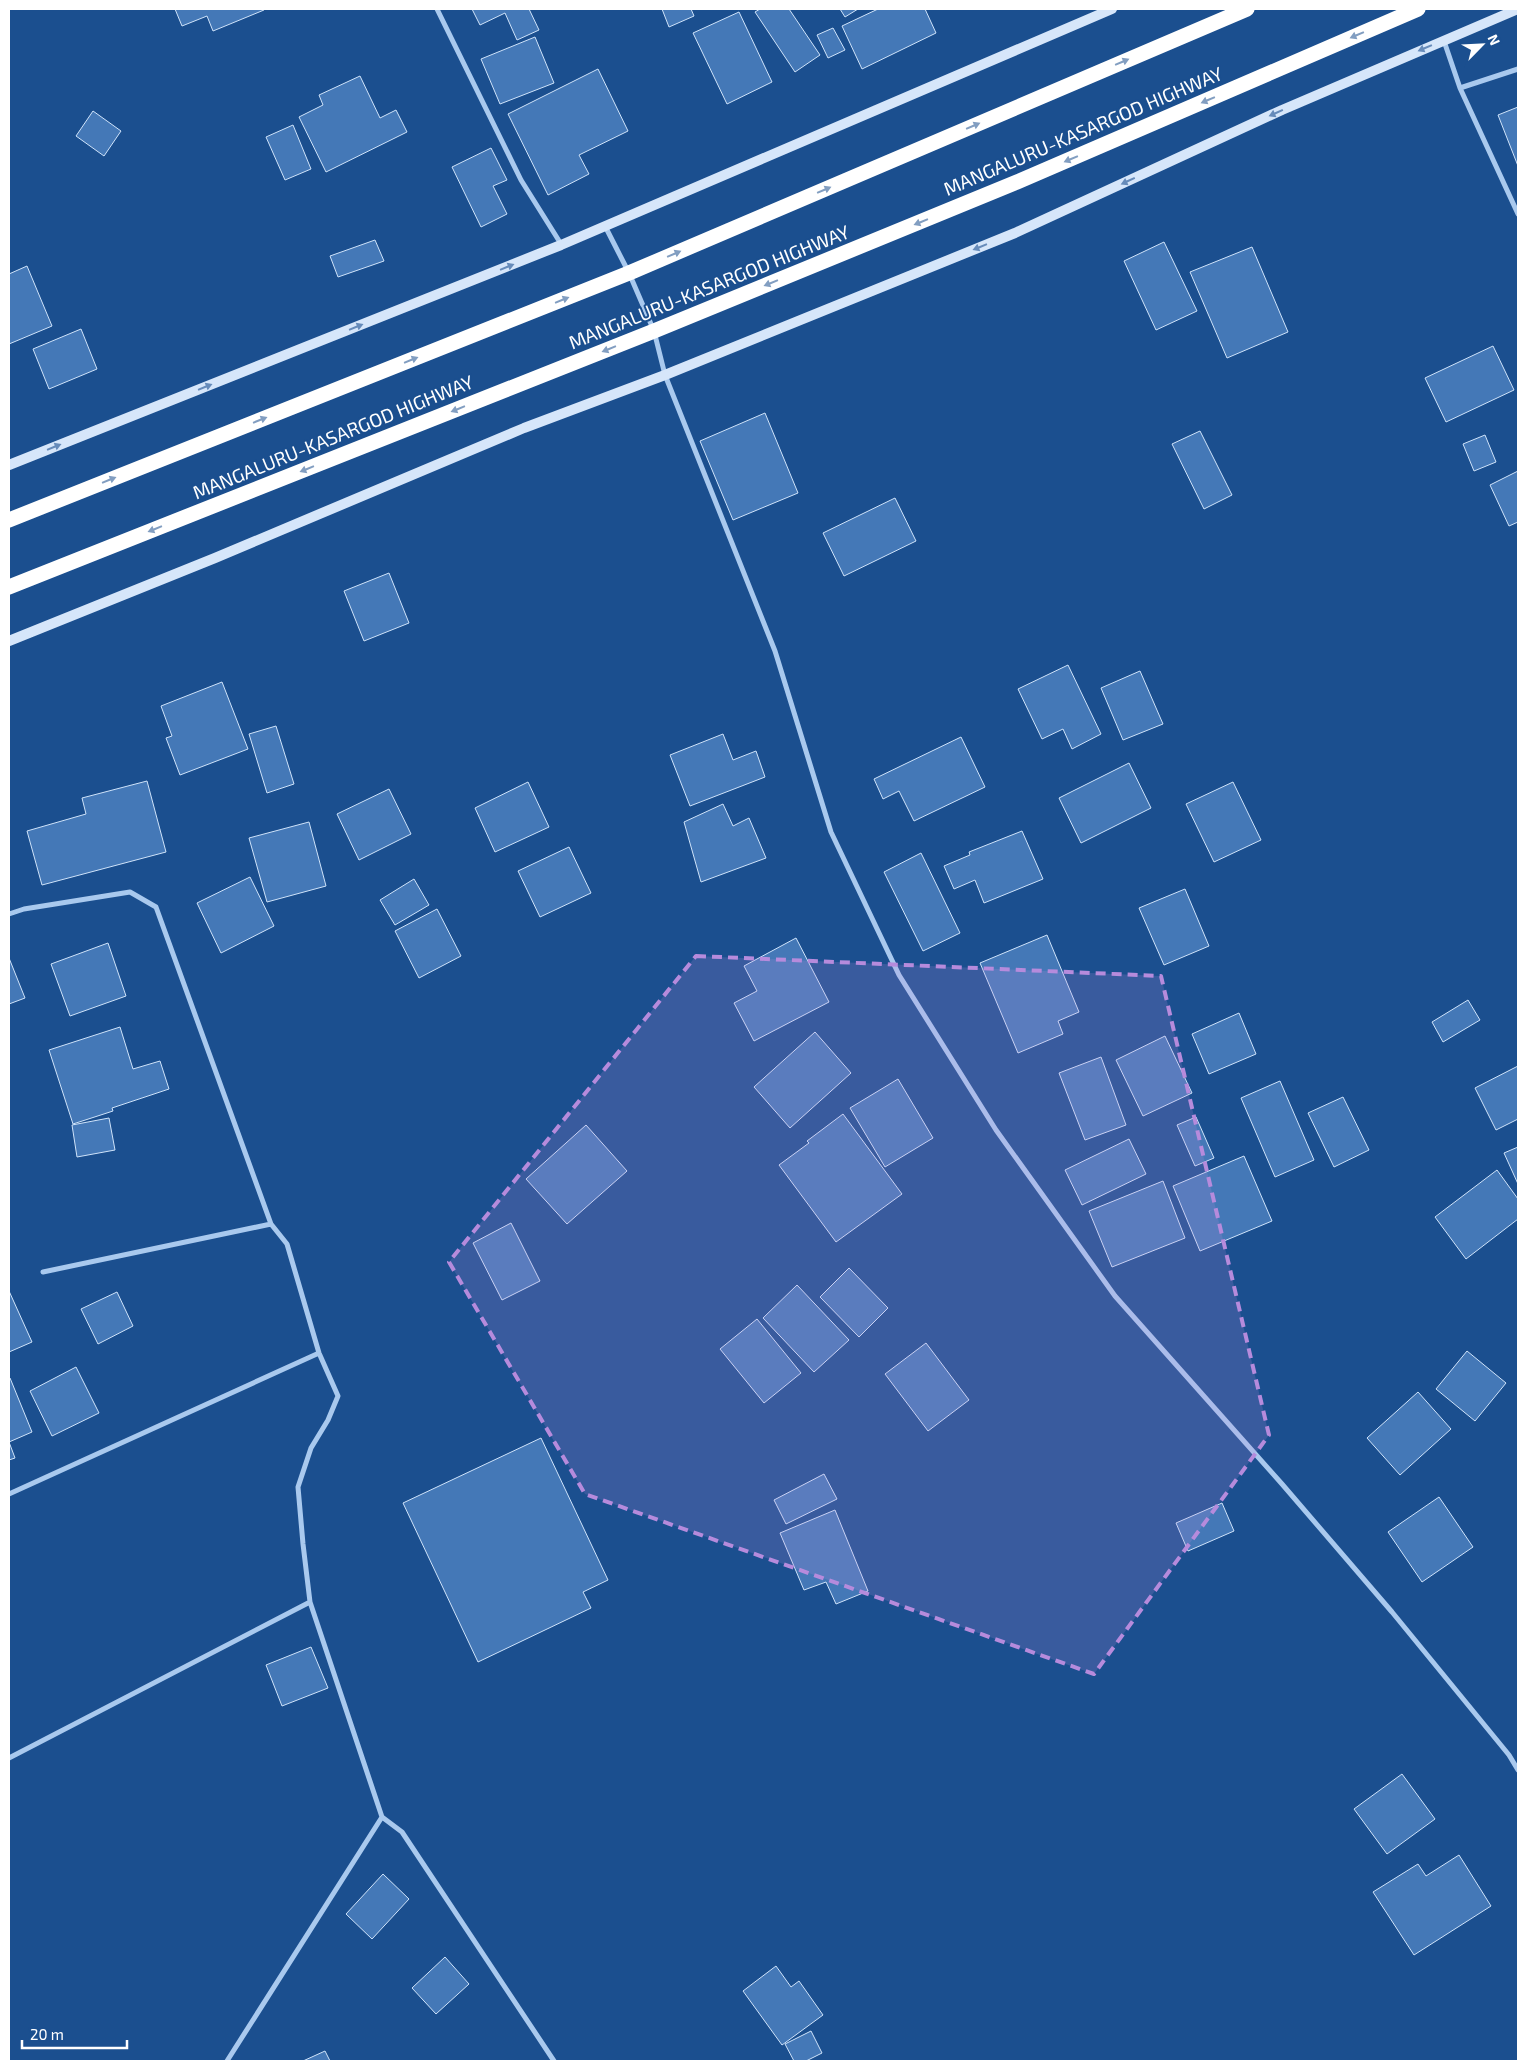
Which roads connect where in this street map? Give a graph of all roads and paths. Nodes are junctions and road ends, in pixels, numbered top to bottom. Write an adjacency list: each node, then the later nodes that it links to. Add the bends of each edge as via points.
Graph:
1 (437, 9): 11 (street, via 521,180)
2 (1112, 9): 10 (street)
3 (1247, 9): 12 (highway, one-way to 3)
4 (1418, 9): 13 (highway, MANGALURU-KASARGOD HIGHWAY, one-way to 13, via 1017,182)
5 (1518, 9): 6 (street)
6 (1444, 40): 8 (street); 14 (street, one-way to 14, via 1015,232)
7 (1518, 69): 8 (street)
8 (1460, 88): 9 (street)
9 (1518, 214)
10 (605, 226): 11 (street); 12 (street)
11 (561, 245): 15 (street, one-way to 11)
12 (629, 273): 13 (street); 16 (highway, one-way to 12)
13 (654, 332): 14 (street); 17 (highway, MANGALURU-KASARGOD HIGHWAY, one-way to 17)
14 (665, 375): 18 (street, via 524,428); 26 (street, via 775,651 831,832 899,975 996,1130 1116,1296 1392,1612 1509,1754)
15 (9, 465)
16 (9, 520)
17 (9, 587)
18 (9, 641)
19 (9, 914): 20 (street, via 130,892 156,907)
20 (271, 1224): 21 (street); 22 (street, via 287,1244)
21 (43, 1272)
22 (319, 1354): 23 (street); 24 (street, via 338,1396 311,1448 298,1487)
23 (9, 1494)
24 (310, 1602): 25 (street); 27 (street)
25 (9, 1758)
26 (1518, 1770)
27 (382, 1818): 28 (street); 29 (street, via 402,1832)
28 (227, 2061)
29 (554, 2061)

